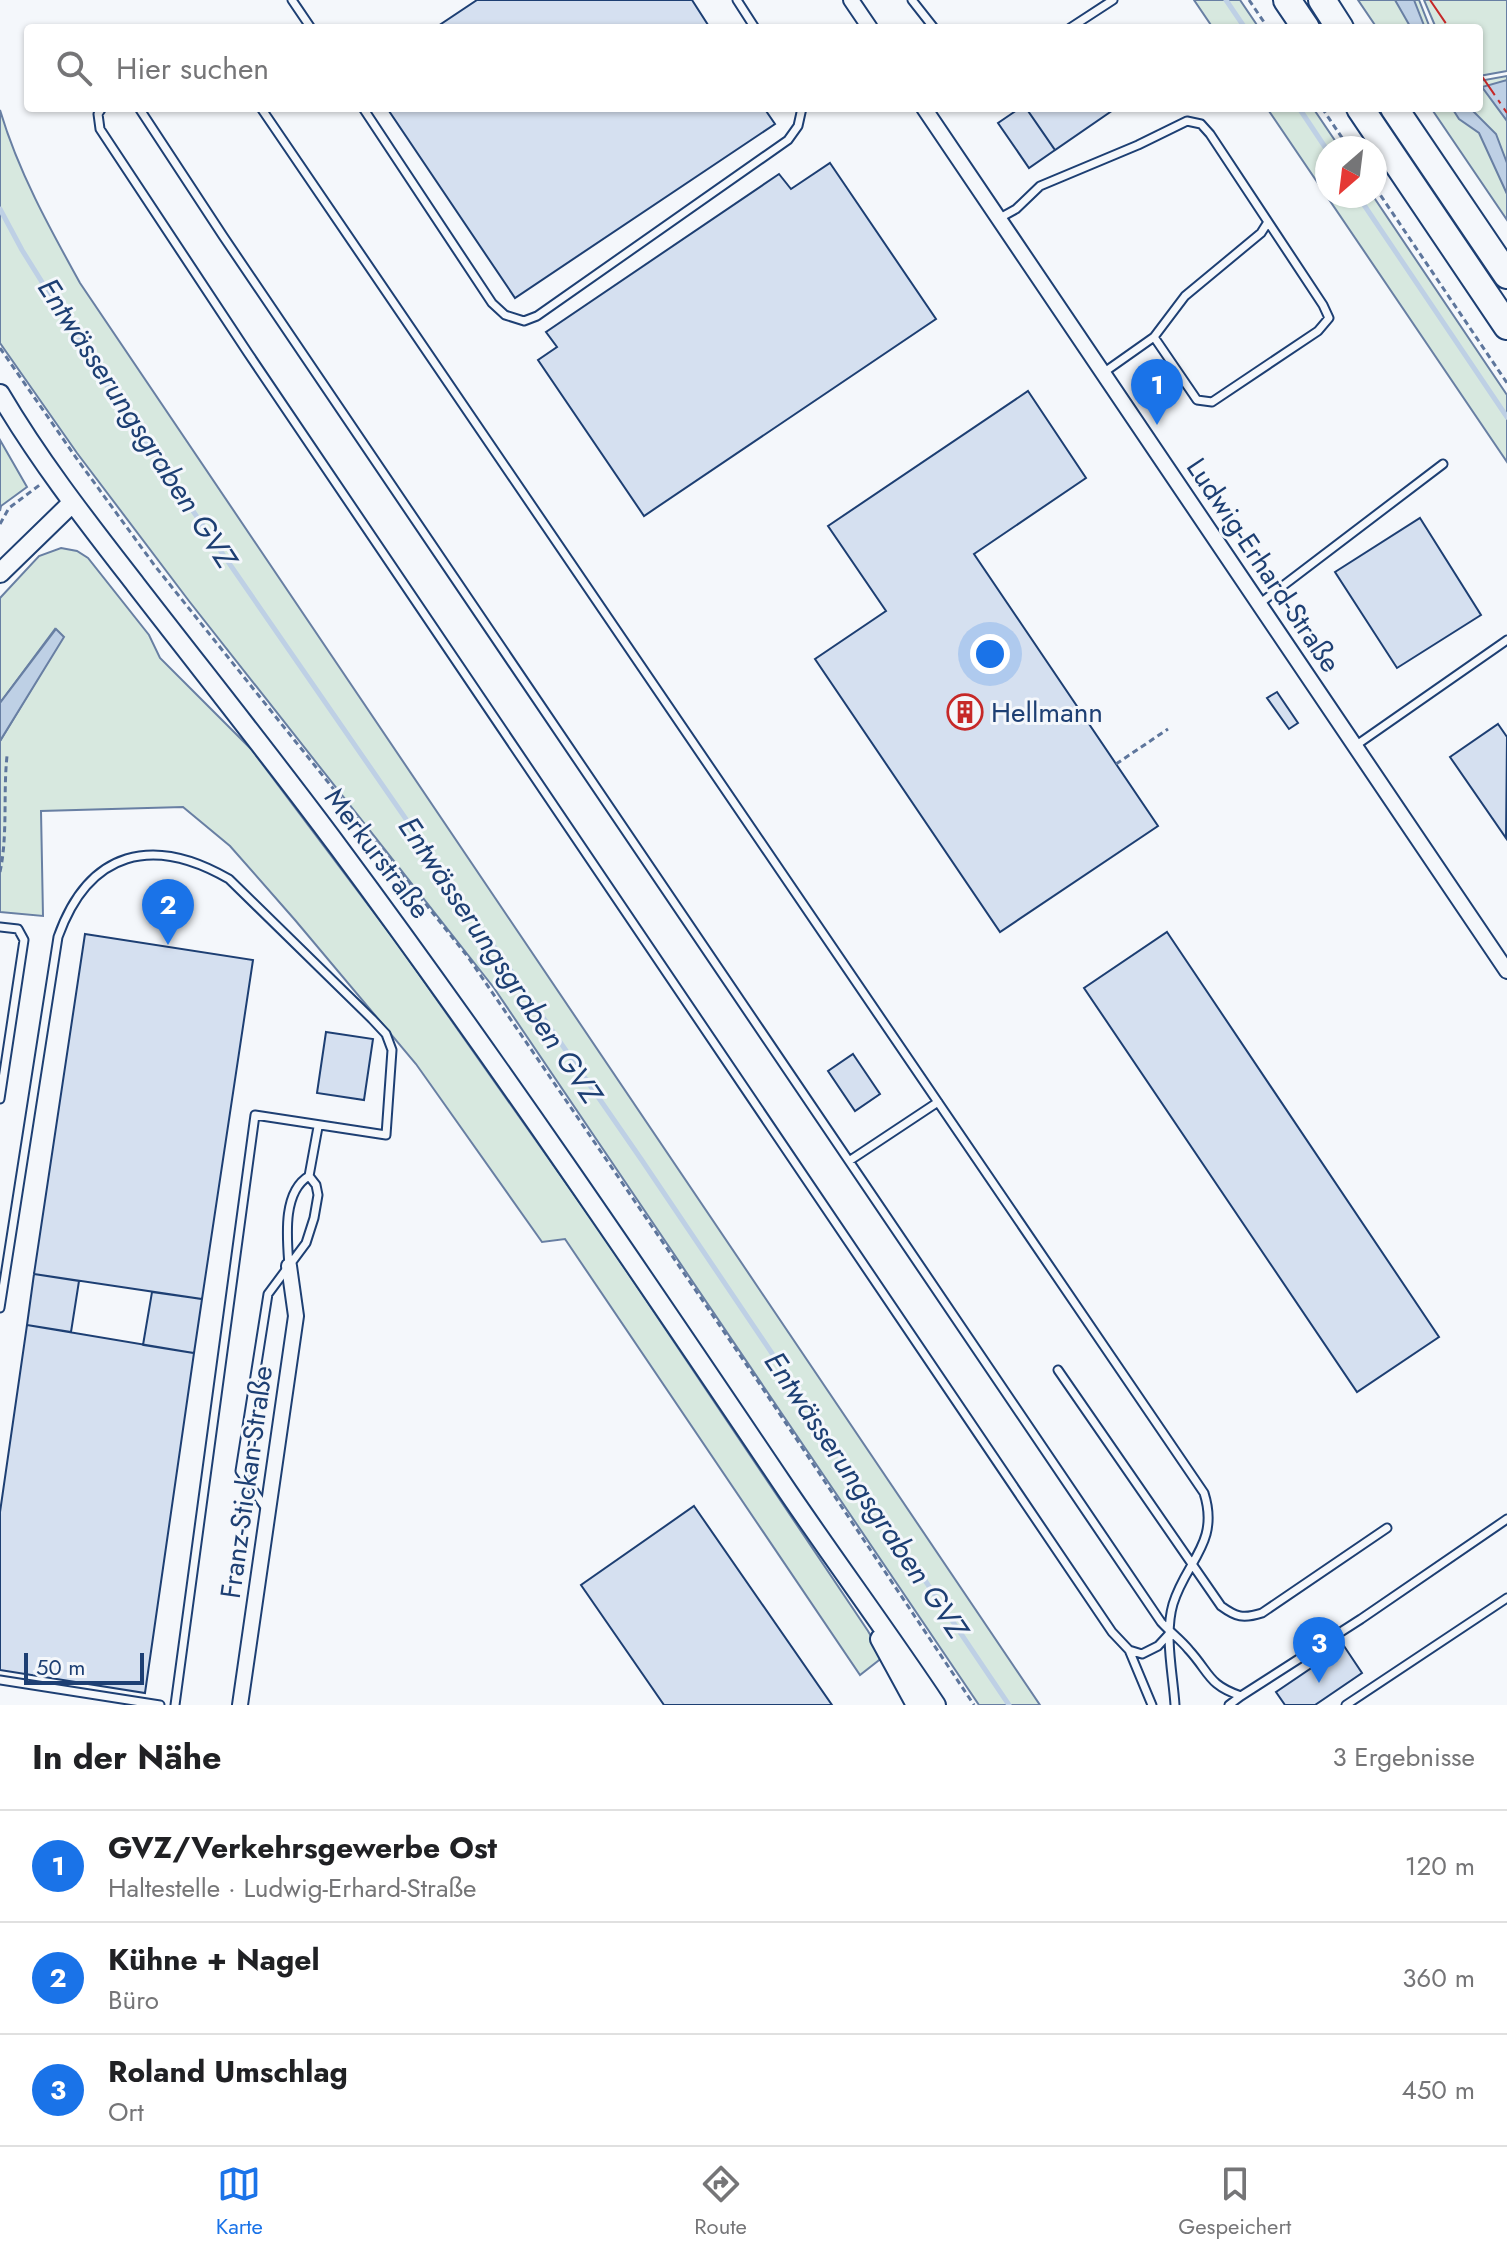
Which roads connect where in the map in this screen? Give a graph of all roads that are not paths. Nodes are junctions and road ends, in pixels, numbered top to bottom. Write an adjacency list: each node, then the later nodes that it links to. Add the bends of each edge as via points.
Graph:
1 (737, 0): 9 (lane)
2 (912, 0): 11 (lane)
3 (1113, 0): 12 (lane)
4 (1287, 0): 13 (highway)
5 (1322, 0): 14 (highway)
6 (294, 1): 8 (lane)
7 (854, 1): 10 (street)
8 (308, 24)
9 (752, 24)
10 (868, 24)
11 (931, 24)
12 (1076, 24)
13 (1303, 24)
14 (1337, 24)
15 (99, 112): 53 (lane, via 100,129 248,353)
16 (142, 112): 41 (lane)
17 (264, 112): 39 (lane)
18 (366, 112): 19 (lane, via 492,303 505,315 524,321 788,140)
19 (801, 112)
20 (927, 112): 23 (street, Ludwig-Erhard-Straße)
21 (1363, 112): 26 (highway)
22 (1397, 112): 25 (highway)
23 (998, 219): 24 (lane, via 1040,186 1187,121 1201,124 1210,134); 28 (street, Ludwig-Erhard-Straße)
24 (1268, 222): 27 (lane, via 1185,296); 27 (lane, via 1329,318 1318,331 1212,402 1197,400)
25 (1507, 275)
26 (1507, 326)
27 (1154, 337): 28 (lane)
28 (1103, 373): 33 (street, Ludwig-Erhard-Straße)
29 (0, 394): 31 (street, Merkurstraße)
30 (1443, 464): 33 (lane)
31 (72, 503): 32 (street); 49 (street, Merkurstraße, via 425,963)
32 (0, 573)
33 (1259, 604): 35 (street, Ludwig-Erhard-Straße)
34 (1507, 640): 35 (lane)
35 (1355, 746): 37 (street, Ludwig-Erhard-Straße)
36 (0, 927): 38 (lane, via 18,929 24,940)
37 (1507, 971)
38 (0, 1099)
39 (938, 1102): 41 (lane); 50 (lane, via 1204,1493 1208,1532)
40 (318, 1127): 42 (lane); 44 (lane, via 386,1135 392,1050 386,1034 229,879 204,864 165,855 134,855 114,864 78,898 58,937); 57 (lane, via 255,1115)
41 (849, 1161): 52 (lane)
42 (309, 1176): 43 (lane, via 295,1188 288,1222); 43 (lane, via 318,1195 314,1218 306,1243)
43 (289, 1266): 46 (street, Franz-Stickan-Straße, via 296,1316); 46 (lane, via 268,1294 240,1471)
44 (0, 1308)
45 (1058, 1370): 50 (lane)
46 (268, 1512): 58 (street, Franz-Stickan-Straße)
47 (1507, 1519): 55 (lane)
48 (1387, 1528): 50 (lane, via 1262,1613 1248,1617 1236,1617 1221,1606)
49 (830, 1554): 59 (street, Merkurstraße); 60 (street, Merkurstraße)
50 (1192, 1564): 52 (lane, via 1173,1605)
51 (1507, 1598): 64 (lane)
52 (1170, 1633): 53 (lane, via 1142,1654); 55 (lane, via 1222,1689); 62 (lane)
53 (1129, 1650): 61 (lane)
54 (0, 1680): 56 (lane)
55 (1241, 1696): 63 (lane)
56 (160, 1705)
57 (175, 1705)
58 (240, 1705)
59 (916, 1705)
60 (936, 1705)
61 (1152, 1705)
62 (1175, 1705)
63 (1229, 1705)
64 (1346, 1705)

